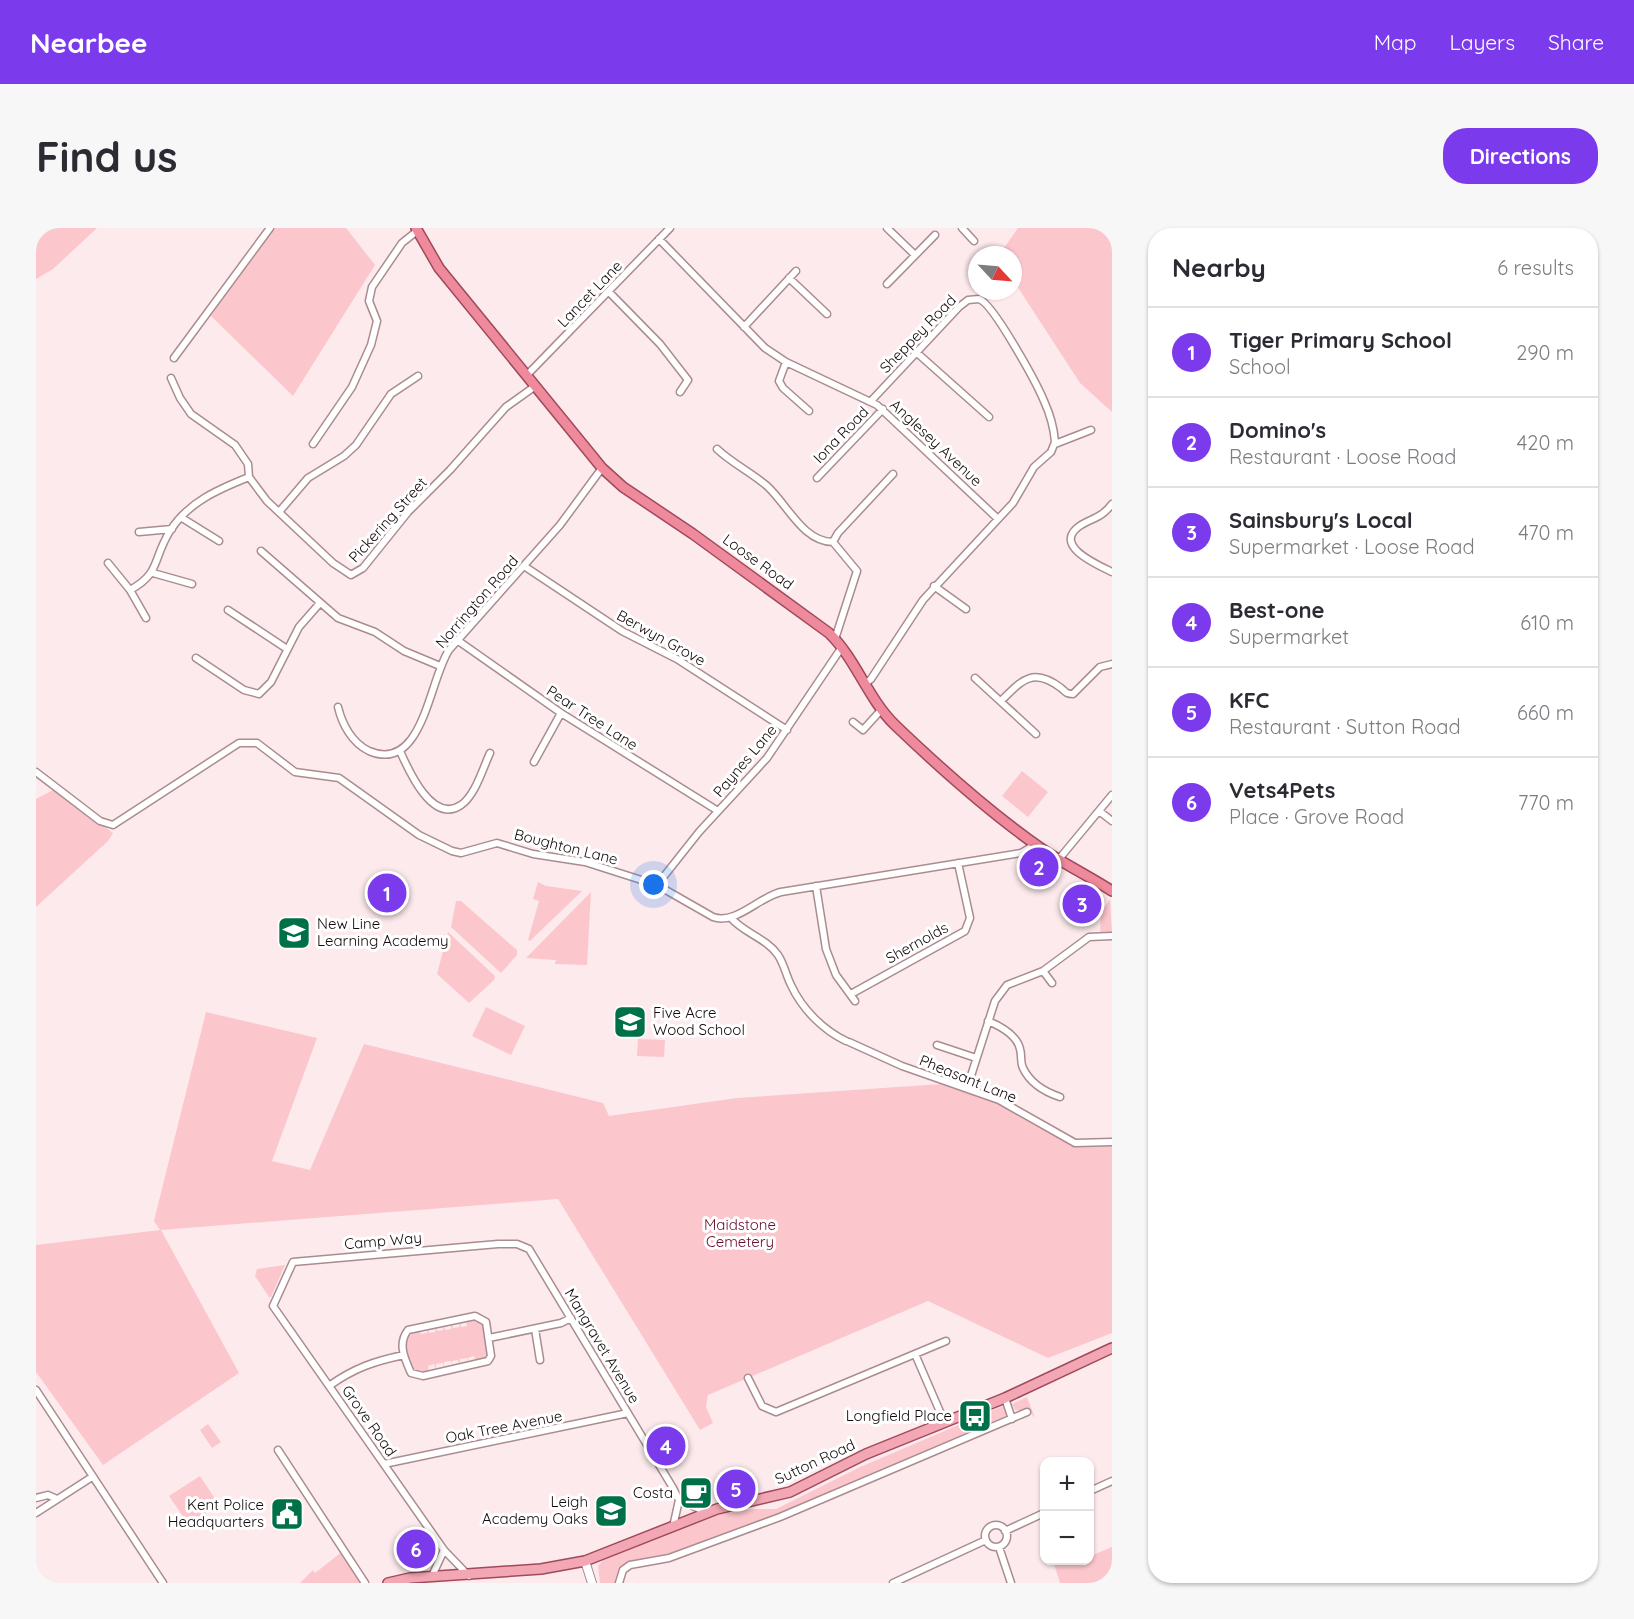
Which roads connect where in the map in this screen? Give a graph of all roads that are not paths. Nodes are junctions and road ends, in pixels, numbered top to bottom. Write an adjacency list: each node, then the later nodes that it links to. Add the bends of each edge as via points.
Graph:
1 (270, 228): 17 (street)
2 (670, 228): 7 (street, Lancet Lane)
3 (887, 228): 9 (street)
4 (962, 228): 8 (street)
5 (417, 229): 20 (highway, Loose Road, via 439,268); 29 (street, via 402,243 372,287 369,301 377,318 371,345 352,387)
6 (935, 235): 9 (street)
7 (659, 239): 13 (street, Lancet Lane); 15 (street, Anglesey Avenue)
8 (974, 241)
9 (915, 255): 12 (street)
10 (796, 271): 11 (street)
11 (789, 278): 14 (street); 15 (street)
12 (887, 284)
13 (609, 292): 20 (street, Lancet Lane); 23 (street, via 660,344 688,381)
14 (826, 314)
15 (744, 327): 18 (street, Anglesey Avenue)
16 (916, 352): 24 (street, Sheppey Road); 27 (street); 30 (street, Sheppey Road, via 964,303 972,299 984,301 1037,385)
17 (174, 358)
18 (786, 362): 24 (street, Anglesey Avenue); 26 (street, via 778,381)
19 (418, 376): 37 (street, via 391,394 356,445 313,474)
20 (526, 376): 22 (highway, Loose Road)
21 (171, 378): 34 (street, Pickering Street, via 191,414 235,444 248,464)
22 (534, 387): 32 (highway, Loose Road); 37 (street, Pickering Street, via 506,407 355,574 348,574 333,563)
23 (680, 392)
24 (871, 401): 25 (street, Anglesey Avenue)
25 (882, 409): 35 (street, Iona Road); 39 (street, Anglesey Avenue)
26 (809, 411)
27 (989, 417)
28 (1091, 430): 30 (street)
29 (313, 444)
30 (1055, 444): 39 (street)
31 (717, 449): 43 (street, via 766,485 813,536)
32 (602, 468): 46 (street, Norrington Road); 57 (highway, Loose Road)
33 (892, 474): 43 (street)
34 (249, 477): 37 (street, Pickering Street); 38 (street, via 209,494)
35 (817, 478)
36 (1112, 504): 47 (street, via 1099,518 1081,526 1073,539 1073,548 1079,554)
37 (279, 512)
38 (182, 518): 40 (street); 42 (street)
39 (998, 519): 50 (street)
40 (172, 529): 41 (street); 48 (street, via 157,556)
41 (139, 532)
42 (219, 541)
43 (833, 542): 57 (street, Paynes Lane, via 857,571)
44 (261, 551): 52 (street)
45 (108, 563): 51 (street)
46 (524, 566): 56 (street, Norrington Road); 69 (street, Berwyn Grove, via 622,631 677,659)
47 (1112, 572)
48 (153, 573): 49 (street); 51 (street)
49 (192, 584)
50 (934, 586): 53 (street); 63 (street)
51 (130, 590): 55 (street)
52 (320, 603): 58 (street, via 299,627); 61 (street, via 339,618)
53 (966, 609)
54 (228, 610): 58 (street)
55 (146, 618)
56 (457, 640): 61 (street, Norrington Road); 67 (street, Pear Tree Lane)
57 (839, 643): 63 (highway, Loose Road); 69 (street, Paynes Lane)
58 (287, 649): 59 (street, via 271,682 259,694 244,690)
59 (196, 658)
60 (1112, 664): 64 (street, via 1100,667 1073,694 1045,679 1030,677)
61 (440, 666): 71 (street, Norrington Road, via 417,733)
62 (975, 678): 64 (street)
63 (865, 684): 66 (highway, Loose Road)
64 (1002, 700): 70 (street)
65 (338, 706): 71 (street, via 342,723 364,748 385,754)
66 (882, 709): 68 (street, via 863,730); 79 (highway, Loose Road, via 986,805)
67 (561, 713): 73 (street); 76 (street, Pear Tree Lane)
68 (853, 722)
69 (787, 730): 76 (street, Paynes Lane)
70 (1036, 734)
71 (400, 751): 72 (street, via 412,780 425,796 450,809 468,798)
72 (490, 753)
73 (534, 762)
74 (36, 772): 82 (street, Boughton Lane, via 100,821 113,825 239,743 257,743 295,772 339,778 419,835 452,851 461,854 487,844 504,844 533,854 585,862)
75 (1112, 795): 77 (street)
76 (718, 811): 82 (street, Paynes Lane)
77 (1099, 811): 78 (street); 80 (street)
78 (1112, 821)
79 (1036, 844): 80 (highway, Loose Road); 81 (street, via 1021,853)
80 (1059, 859): 84 (highway, Loose Road)
81 (958, 863): 83 (street); 89 (street, Shernolds, via 970,918 965,931)
82 (657, 885): 85 (street, Boughton Lane, via 713,917)
83 (816, 886): 85 (street, via 773,894); 89 (street, via 826,949 836,975)
84 (1112, 891)
85 (731, 918): 96 (street, Pheasant Lane, via 779,956 791,987 810,1014 833,1035 902,1066 999,1100 1075,1143)
86 (1112, 936): 87 (street, via 1089,937)
87 (1043, 971): 88 (street); 91 (street, via 1007,985)
88 (1052, 982)
89 (851, 994): 90 (street)
90 (855, 1001)
91 (988, 1021): 93 (street); 95 (street, via 1003,1028 1020,1048 1023,1068 1032,1080)
92 (937, 1045): 93 (street)
93 (976, 1058): 94 (street)
94 (969, 1082)
95 (1060, 1097)
96 (1112, 1142)
97 (524, 1246): 98 (street, Camp Way, via 498,1244 293,1262); 99 (street, Mangravet Avenue, via 533,1253)
98 (273, 1306): 108 (street, Grove Road)
99 (571, 1318): 100 (street); 112 (street, Mangravet Avenue)
100 (535, 1329): 101 (street); 106 (street)
101 (489, 1338): 105 (street, via 491,1356 484,1364 423,1376 411,1373); 105 (street, via 486,1322 475,1316 419,1326 404,1335)
102 (946, 1341): 104 (street)
103 (1112, 1348): 110 (main road, Sutton Road)
104 (915, 1354): 107 (street, via 776,1412 762,1406); 114 (street)
105 (404, 1355): 108 (street, via 369,1363)
106 (540, 1360)
107 (748, 1377)
108 (329, 1386): 116 (street, Grove Road)
109 (36, 1390): 117 (street)
110 (1005, 1398): 113 (street); 114 (main road, Sutton Road)
111 (1027, 1412): 113 (street)
112 (628, 1413): 116 (street, Oak Tree Avenue); 122 (street, Mangravet Avenue)
113 (1012, 1419): 139 (street, via 780,1517 669,1558 630,1565 623,1570)
114 (944, 1421): 125 (main road, Sutton Road, via 790,1492)
115 (278, 1450): 136 (street)
116 (384, 1464): 131 (street, Grove Road)
117 (93, 1477): 121 (street); 135 (street)
118 (1112, 1481): 119 (street)
119 (1094, 1489)
120 (36, 1498): 121 (street)
121 (59, 1498): 123 (street); 124 (street)
122 (679, 1500): 125 (street); 127 (street)
123 (66, 1505)
124 (36, 1513)
125 (706, 1513): 127 (main road, Sutton Road)
126 (1040, 1515): 128 (street)
127 (673, 1527): 132 (main road, Sutton Road)
128 (1005, 1531): 129 (street, via 992,1526 986,1532); 130 (street, via 1005,1541)
129 (986, 1540): 130 (street, via 990,1546); 140 (street)
130 (999, 1546): 141 (street)
131 (444, 1550): 133 (street); 134 (street, Grove Road)
132 (585, 1561): 134 (main road, Sutton Road); 138 (street)
133 (432, 1576): 134 (main road, Sutton Road); 137 (main road, Sutton Road)
134 (469, 1576)
135 (162, 1582)
136 (365, 1583)
137 (388, 1583)
138 (591, 1583)
139 (619, 1583)
140 (893, 1583)
141 (1011, 1583)

